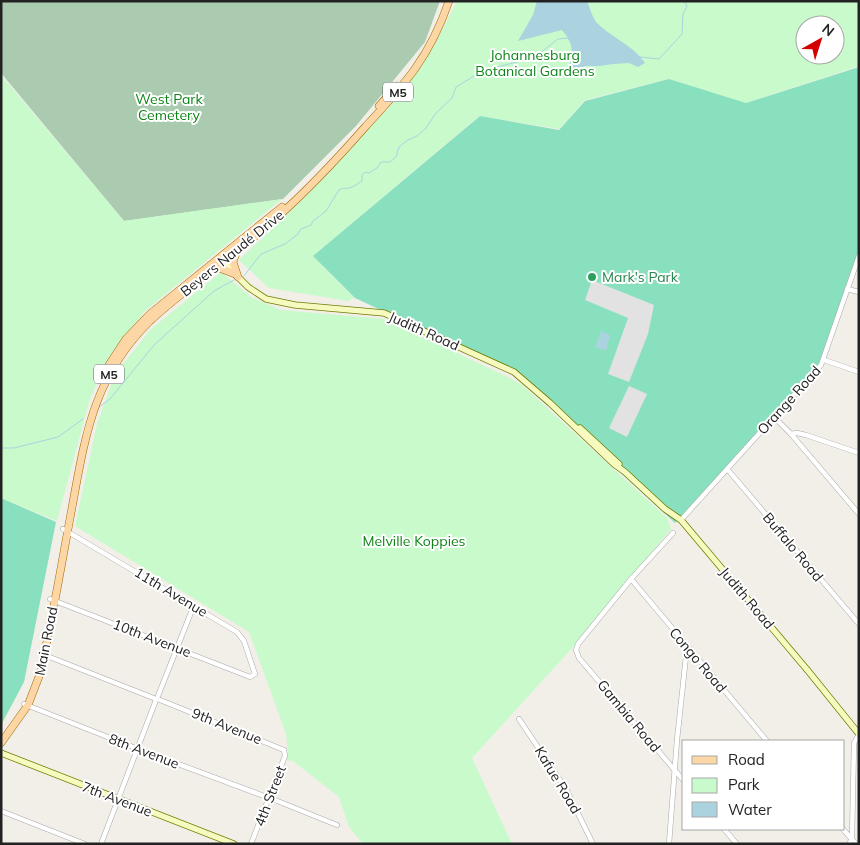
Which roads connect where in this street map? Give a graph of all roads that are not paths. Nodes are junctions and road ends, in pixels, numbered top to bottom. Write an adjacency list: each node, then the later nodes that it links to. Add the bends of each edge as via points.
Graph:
1 (444, 1): 5 (main road, Beyers Naudé Drive / M5, via 428,43 400,82 291,199)
2 (449, 1): 3 (main road, Beyers Naudé Drive / M5, via 432,44 406,83 294,202)
3 (237, 251): 5 (main road, Beyers Naudé Drive / M5); 7 (main road, via 233,262)
4 (859, 256): 8 (street, Orange Road)
5 (223, 258): 6 (main road, Beyers Naudé Drive / M5); 7 (street, Judith Road); 18 (main road, Beyers Naudé Drive / M5, via 150,314 112,358 86,420)
6 (214, 269): 7 (main road); 18 (main road, Beyers Naudé Drive / M5, via 150,321 112,368 87,432)
7 (237, 276): 17 (street, Judith Road, via 266,299 388,314 514,372 598,443 625,472)
8 (847, 288): 9 (street); 10 (street, Orange Road)
9 (859, 292)
10 (824, 360): 11 (street); 12 (street, Orange Road)
11 (859, 372)
12 (774, 417): 13 (street); 15 (street, Orange Road)
13 (791, 434): 14 (street, via 801,433); 16 (street)
14 (859, 453)
15 (728, 470): 17 (street, Orange Road); 23 (street, Buffalo Road)
16 (859, 514)
17 (681, 520): 31 (street, Judith Road)
18 (65, 530): 21 (main road, Main Road / M5); 22 (street, 11th Avenue)
19 (673, 533): 20 (street)
20 (631, 579): 24 (street, Congo Road); 38 (street, Gambia Road, via 576,650 579,658)
21 (52, 600): 25 (street, 10th Avenue); 26 (main road, Main Road / M5)
22 (194, 605): 25 (street); 27 (street, 11th Avenue, via 241,636 256,672)
23 (859, 624)
24 (687, 647): 33 (street, Congo Road); 38 (street)
25 (178, 648): 27 (street, 10th Avenue); 28 (street)
26 (43, 654): 28 (street, 9th Avenue); 29 (main road, Main Road / M5)
27 (254, 676)
28 (158, 698): 35 (street); 36 (street, 9th Avenue)
29 (26, 705): 32 (main road, Main Road / M5); 34 (main road, Main Road / M5); 35 (street, 8th Avenue)
30 (519, 719): 52 (street, Kafue Road, via 566,789)
31 (859, 734): 47 (street, via 853,758)
32 (1, 738)
33 (766, 740)
34 (1, 743)
35 (138, 749): 40 (street, 8th Avenue); 42 (street)
36 (285, 752): 41 (street, 4th Street)
37 (1, 753): 42 (street, 7th Avenue)
38 (674, 770): 39 (street, Gambia Road); 53 (street)
39 (682, 779)
40 (264, 796)
41 (270, 798): 44 (street); 49 (street, 4th Street)
42 (119, 799): 48 (street); 51 (street, 7th Avenue)
43 (1, 811): 50 (street)
44 (337, 825)
45 (725, 830): 54 (street)
46 (844, 830): 47 (street)
47 (852, 839): 55 (street); 56 (street)
48 (102, 842)
49 (252, 842)
50 (85, 844)
51 (234, 844)
52 (593, 844)
53 (668, 844)
54 (737, 844)
55 (849, 844)
56 (856, 844)

